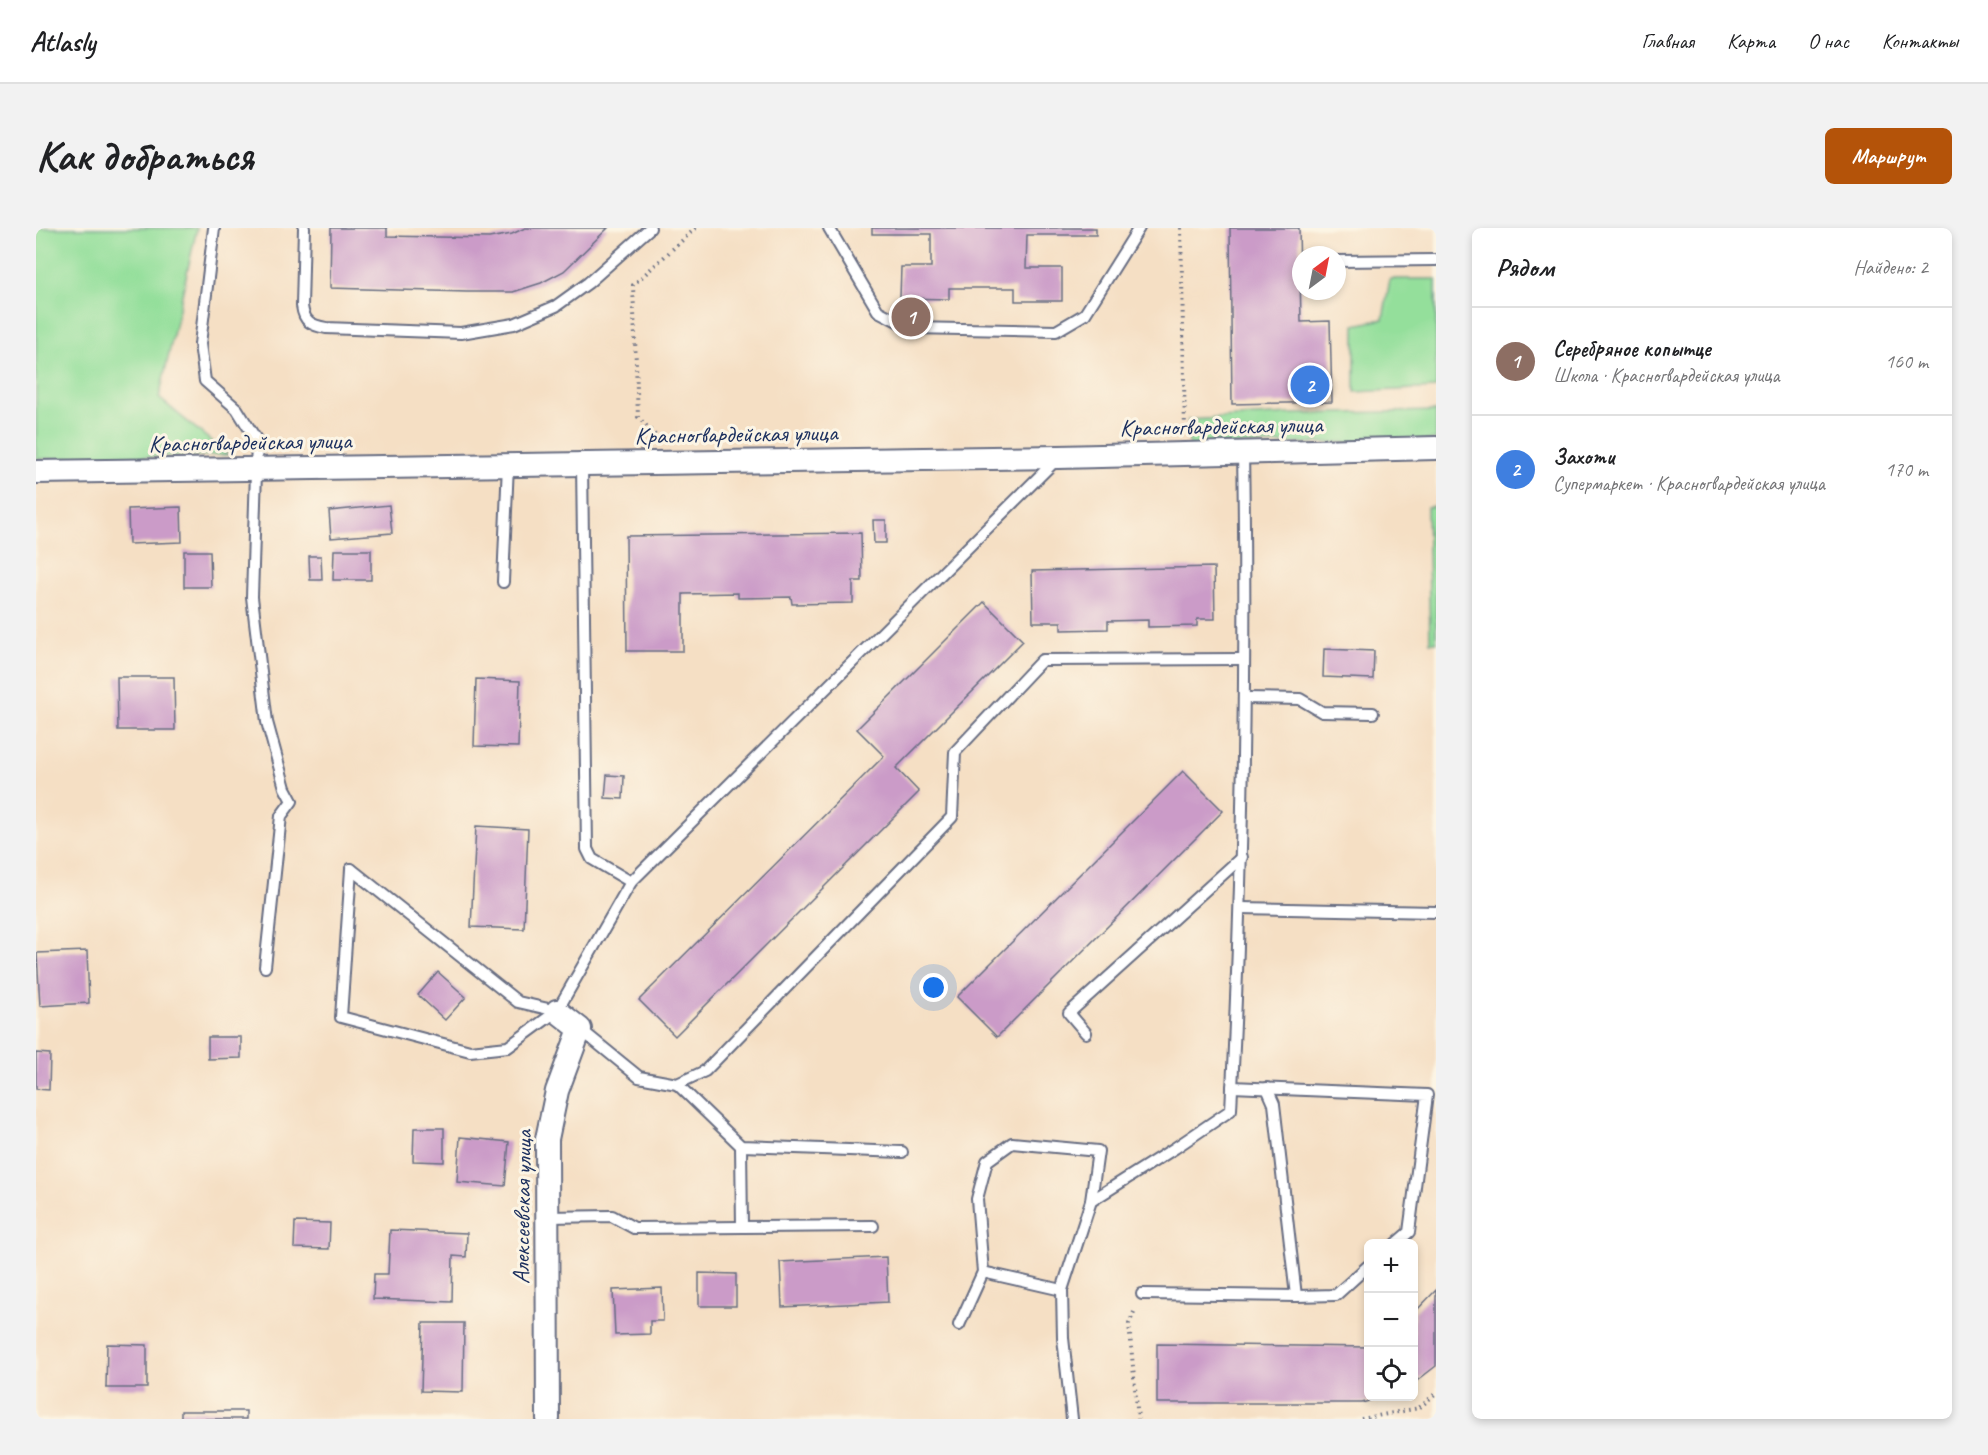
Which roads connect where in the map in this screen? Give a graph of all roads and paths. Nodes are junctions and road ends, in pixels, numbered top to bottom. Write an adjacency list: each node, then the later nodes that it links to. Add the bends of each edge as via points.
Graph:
1 (214, 228): 17 (lane, via 200,344 204,381 237,409 257,441)
2 (304, 228): 3 (lane, via 303,316 314,326 461,333 514,324 556,306)
3 (650, 228)
4 (696, 228): 10 (path, via 633,285 638,417)
5 (829, 228): 6 (lane, via 878,311 911,328 1056,331 1085,314)
6 (1139, 228)
7 (1181, 228): 13 (path)
8 (1436, 260): 9 (lane)
9 (1346, 261)
10 (655, 435)
11 (1436, 448): 12 (street, Красногвардейская улица)
12 (1243, 452): 13 (street, Красногвардейская улица); 20 (lane)
13 (1185, 453): 14 (street, Красногвардейская улица)
14 (1059, 457): 16 (street, Красногвардейская улица); 24 (lane)
15 (508, 464): 16 (street, Красногвардейская улица); 17 (street, Красногвардейская улица); 19 (lane)
16 (582, 464): 24 (lane, via 587,849 592,859)
17 (257, 468): 18 (street, Красногвардейская улица); 27 (lane, via 252,597 267,722 292,801 280,816)
18 (36, 472)
19 (503, 582)
20 (1244, 658): 21 (lane); 31 (lane, via 1042,660 955,752 952,817 705,1071)
21 (1244, 698): 22 (lane, via 1299,699 1322,712); 23 (lane)
22 (1373, 713)
23 (1242, 857): 25 (lane); 30 (lane, via 1069,1013)
24 (632, 882): 28 (lane)
25 (1240, 908): 26 (lane); 32 (lane)
26 (1436, 912)
27 (265, 967)
28 (557, 1011): 28 (lane, via 508,1047 470,1051 340,1017 351,869 518,1002); 29 (street)
29 (580, 1029): 31 (lane, via 639,1077); 38 (street, Алексеевская улица, via 557,1091 547,1140)
30 (1086, 1032)
31 (677, 1084): 35 (lane)
32 (1232, 1087): 33 (lane); 37 (lane, via 1231,1110)
33 (1267, 1088): 34 (lane); 46 (lane, via 1274,1104)
34 (1431, 1096): 41 (lane, via 1409,1232)
35 (741, 1146): 36 (lane); 40 (lane)
36 (902, 1152)
37 (1091, 1201): 43 (lane, via 1098,1151 1012,1143 987,1161 977,1199); 44 (lane)
38 (548, 1217): 40 (lane, via 612,1216 634,1228); 49 (street, Алексеевская улица)
39 (873, 1226): 40 (lane)
40 (742, 1227)
41 (1401, 1239)
42 (1364, 1270): 46 (lane, via 1336,1294)
43 (983, 1272): 44 (lane); 47 (lane)
44 (1062, 1290): 50 (lane)
45 (1142, 1294): 46 (lane); 51 (path, via 1128,1324)
46 (1296, 1296)
47 (959, 1325)
48 (1436, 1393): 52 (path, via 1419,1408)
49 (548, 1419)
50 (1072, 1419)
51 (1138, 1419)
52 (1361, 1419)

